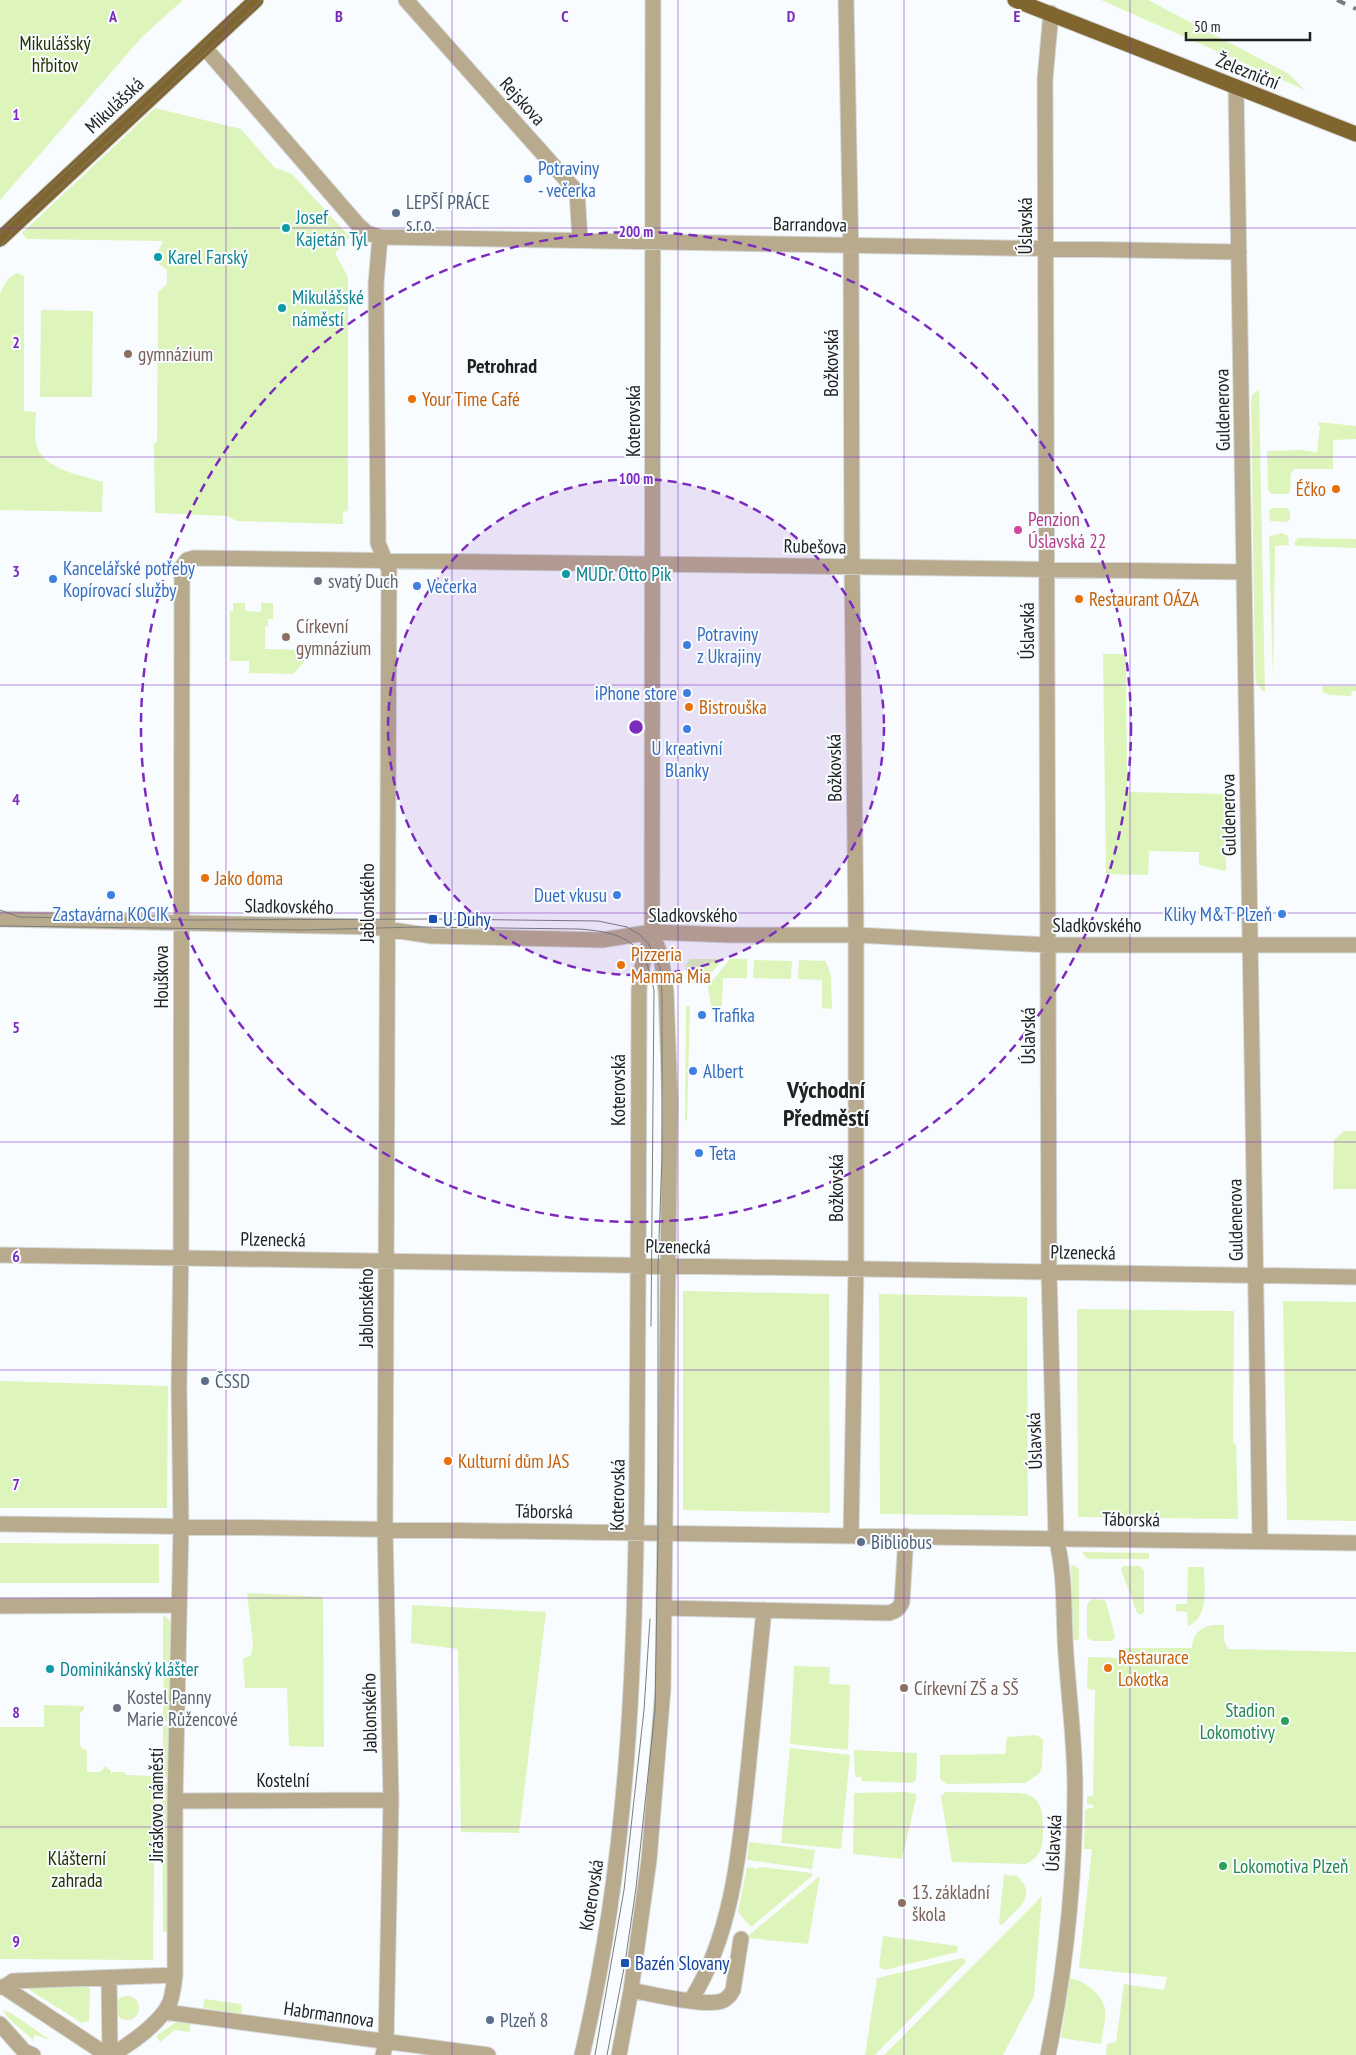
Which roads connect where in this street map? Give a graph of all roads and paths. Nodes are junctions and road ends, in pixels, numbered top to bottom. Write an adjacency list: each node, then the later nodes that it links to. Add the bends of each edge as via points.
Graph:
1 (256, 0): 7 (main road, Mikulášská)
2 (406, 0): 13 (street, Rejskova, via 577,192)
3 (653, 0): 14 (street, Koterovská)
4 (846, 0): 15 (street, Božkovská)
5 (1014, 0): 6 (main road, Železniční)
6 (1051, 14): 8 (main road, Železniční); 17 (street, Úslavská, via 1045,79)
7 (205, 48): 10 (main road, Mikulášská); 11 (street, via 360,226)
8 (1236, 88): 9 (main road, Železniční); 18 (street, Guldenerova)
9 (1356, 134)
10 (11, 228): 12 (main road, Mikulášská); 16 (street)
11 (380, 237): 13 (street, Barrandova); 19 (street, via 376,284 378,543)
12 (0, 239)
13 (580, 240): 14 (street, Barrandova)
14 (653, 242): 15 (street, Barrandova); 20 (street, Koterovská)
15 (851, 245): 17 (street, Barrandova); 21 (street, Božkovská)
16 (0, 247)
17 (1046, 248): 18 (street, Barrandova); 22 (street, Úslavská)
18 (1239, 252): 23 (street, Guldenerova)
19 (386, 560): 20 (street, Rubešova); 25 (street, Houškova, via 192,558 185,561 182,567); 26 (street, Jablonského, via 389,570)
20 (652, 564): 21 (street, Rubešova); 27 (street, Koterovská)
21 (852, 567): 22 (street, Rubešova); 28 (street, Božkovská)
22 (1047, 569): 23 (street, Rubešova); 29 (street, Úslavská)
23 (1244, 572): 30 (street, Guldenerova)
24 (0, 919): 25 (street, Sladkovského)
25 (181, 924): 26 (street, Sladkovského); 33 (street, Houškova)
26 (387, 929): 27 (street, Sladkovského, via 432,936 602,940); 34 (street, Jablonského)
27 (652, 932): 28 (street, Sladkovského); 35 (street, Koterovská, via 640,974 639,991); 36 (street, Koterovská, via 666,991 670,1101)
28 (856, 935): 29 (street, Sladkovského); 37 (street, Božkovská)
29 (1048, 945): 30 (street, Sladkovského); 38 (street, Úslavská)
30 (1250, 945): 31 (street, Sladkovského); 39 (street, Guldenerova)
31 (1356, 945)
32 (0, 1255): 33 (street, Plzenecká)
33 (181, 1258): 34 (street, Plzenecká); 41 (street, Houškova)
34 (386, 1261): 35 (street, Plzenecká); 44 (street, Jablonského)
35 (639, 1265): 36 (street, Plzenecká); 45 (street, Koterovská)
36 (668, 1266): 37 (street, Plzenecká); 46 (street, Koterovská)
37 (856, 1269): 38 (street, Plzenecká); 47 (street, Božkovská)
38 (1049, 1272): 39 (street, Plzenecká); 49 (street, Úslavská)
39 (1256, 1275): 40 (street, Plzenecká); 50 (street, Guldenerova)
40 (1356, 1276)
41 (179, 1387): 43 (street, Jiráskovo náměstí)
42 (0, 1524): 43 (street)
43 (181, 1526): 44 (street, Táborská); 52 (street, Jiráskovo náměstí)
44 (384, 1529): 45 (street, Táborská); 56 (street, Jablonského)
45 (637, 1532): 46 (street, Táborská); 70 (street, Koterovská, via 629,1743 621,1827 601,1960)
46 (665, 1533): 47 (street, Táborská); 54 (street, Koterovská)
47 (851, 1536): 48 (street, Táborská)
48 (906, 1536): 49 (street, Táborská); 55 (street, via 902,1602 894,1611)
49 (1056, 1538): 50 (street, Táborská); 72 (street, Úslavská, via 1062,1561 1075,1786 1064,1970)
50 (1260, 1541): 51 (street, Táborská)
51 (1356, 1542)
52 (179, 1605): 53 (street); 57 (street, Jiráskovo náměstí)
53 (0, 1606)
54 (664, 1608): 55 (street); 62 (street, Koterovská, via 660,1744 649,1860)
55 (764, 1610): 63 (street, via 738,1862 720,1935 705,1979)
56 (391, 1800): 57 (street, Kostelní); 66 (street, Jablonského)
57 (175, 1801): 59 (street, Jiráskovo náměstí)
58 (741, 1939): 63 (street, via 729,1997 716,2003)
59 (175, 1975): 60 (street); 64 (street, Jiráskovo náměstí)
60 (109, 1978): 61 (street, via 13,1980); 68 (street)
61 (2, 1987): 68 (street)
62 (631, 1990): 63 (street); 71 (street, Koterovská)
63 (691, 2000)
64 (165, 2012): 66 (street, Habrmannova); 68 (street)
65 (0, 2024): 67 (street)
66 (384, 2048): 69 (street, Habrmannova)
67 (27, 2054)
68 (109, 2055)
69 (488, 2055)
70 (582, 2055)
71 (619, 2055)
72 (1048, 2055)

